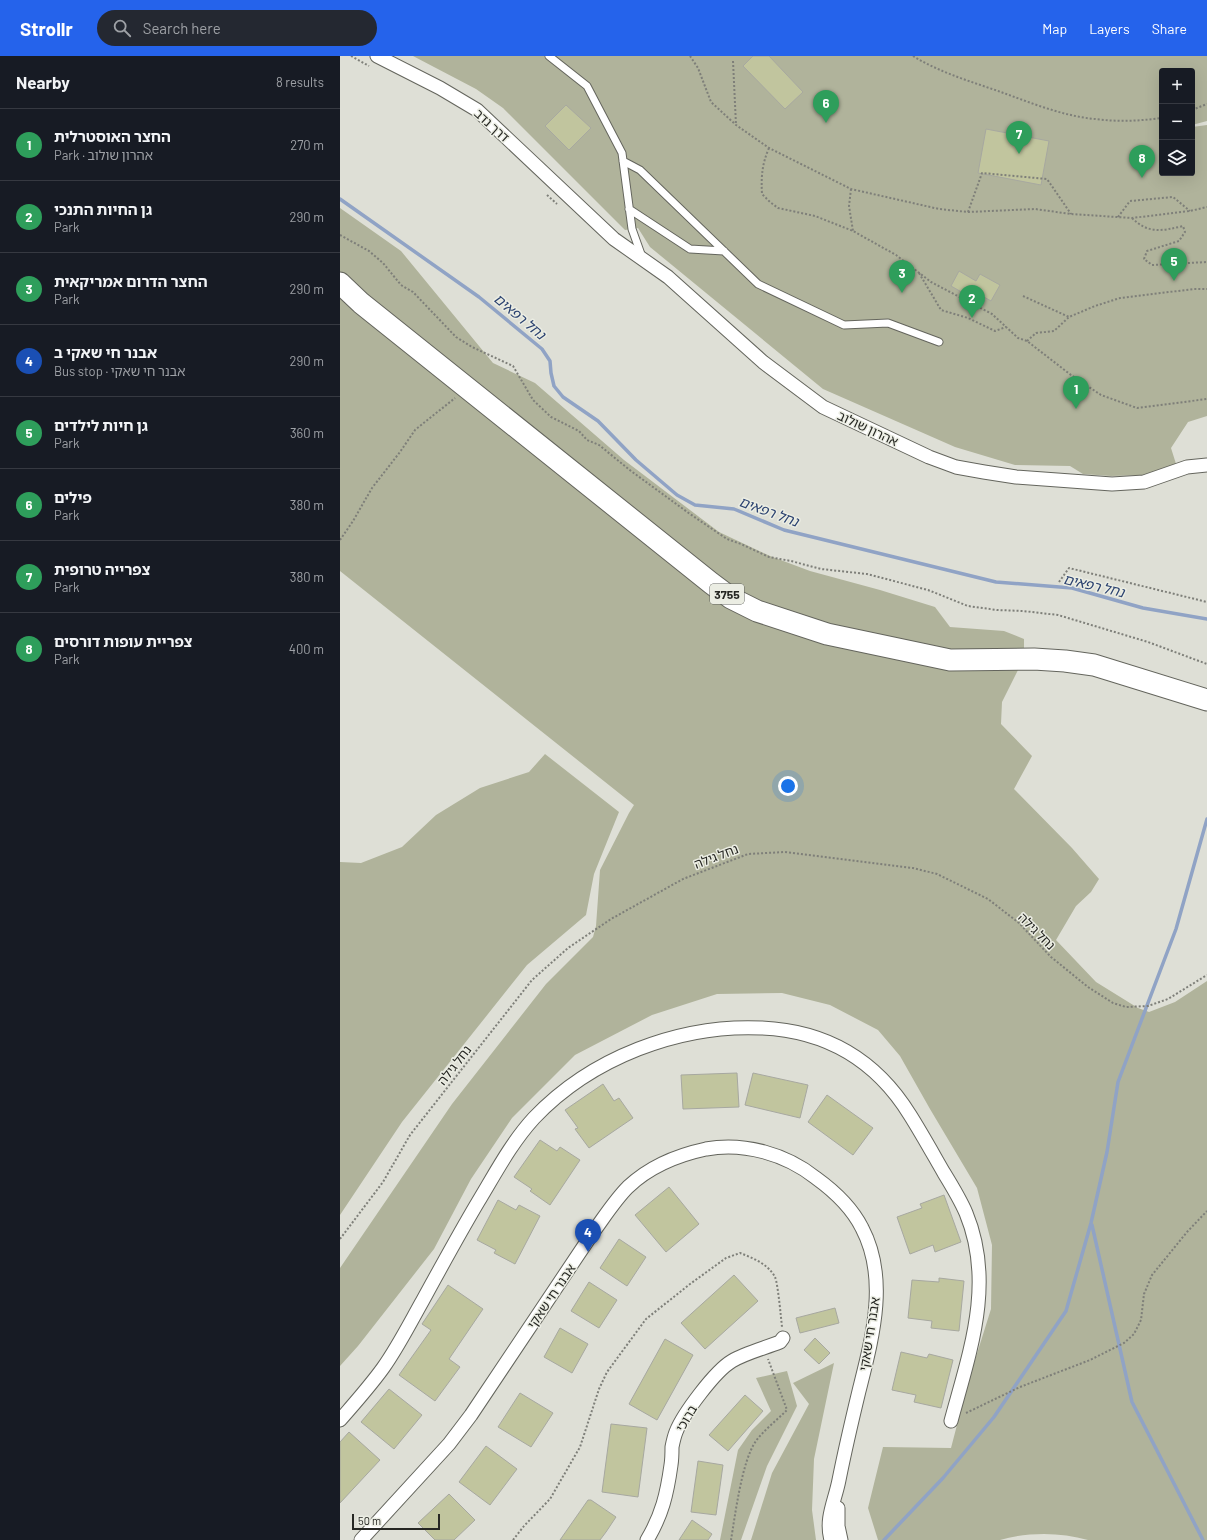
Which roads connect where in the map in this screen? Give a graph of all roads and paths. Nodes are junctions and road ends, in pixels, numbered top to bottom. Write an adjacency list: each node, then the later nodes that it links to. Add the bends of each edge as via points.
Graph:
1 (351, 56): 5 (path)
2 (549, 56): 12 (lane, via 587,86 622,153)
3 (690, 56): 10 (path, via 698,68 711,102)
4 (913, 56): 9 (path, via 926,64 967,80 1064,113 1127,122)
5 (374, 61): 21 (street, דרך נדב, via 440,88 477,110)
6 (733, 61): 10 (path)
7 (1207, 104): 8 (path)
8 (1195, 109)
9 (1159, 118)
10 (736, 125): 11 (path)
11 (769, 148): 13 (path); 24 (path, via 761,173 762,194 778,208 815,216)
12 (623, 161): 17 (lane); 26 (lane, via 640,170)
13 (851, 189): 19 (path, via 938,209); 24 (path, via 849,206)
14 (545, 193): 16 (path)
15 (1207, 207): 18 (path)
16 (561, 208)
17 (629, 209): 26 (lane, via 690,249); 27 (lane, via 632,229)
18 (1190, 211): 22 (path, via 1173,197 1130,201); 23 (path)
19 (968, 212): 20 (path, via 1034,209); 20 (path, via 982,174 1047,179)
20 (1071, 214): 22 (path)
21 (590, 217): 27 (street, אהרון שולוב, via 614,239)
22 (1118, 217): 23 (path)
23 (1132, 218): 28 (path, via 1139,226 1156,230 1183,226 1185,232 1178,241 1147,251 1144,259 1152,266)
24 (853, 232): 29 (path, via 896,255)
25 (340, 235): 43 (path, via 369,251 383,263 401,285 413,292 456,337 513,366 533,400 551,417 602,447 727,539 769,557 820,569 867,574 928,590 968,606 1058,615 1148,642)
26 (724, 251): 36 (lane, via 758,284 844,325 888,323)
27 (643, 259): 39 (street, אהרון שולוב, via 668,277 763,362 823,407 956,467 1016,477 1112,484 1144,482 1187,467)
28 (1206, 261)
29 (918, 272): 34 (path, via 931,282 992,314); 34 (path, via 941,310 968,318 995,331)
30 (340, 283): 37 (main road, 3755)
31 (1207, 290): 33 (path, via 1120,298)
32 (1023, 296): 33 (path)
33 (1069, 317): 35 (path, via 1054,331 1036,333)
34 (1006, 327): 35 (path, via 1018,338)
35 (1027, 341): 38 (path, via 1101,395 1137,408)
36 (939, 342)
37 (466, 388): 40 (path, via 415,430 372,488); 44 (main road, 3755, via 711,583 731,598 757,611 827,634 950,660 1034,659 1094,665)
38 (1207, 399)
39 (1207, 465)
40 (340, 540)
41 (1059, 582): 42 (path, via 1069,568)
42 (1207, 602)
43 (1207, 664)
44 (1207, 700)
45 (1207, 975): 47 (path, נחל גילה, via 1168,999 1148,1006 1126,1007 1113,1003 1088,987 1051,957 1019,923 988,899 937,874 913,868 785,852 748,854 683,879 611,919 568,948 532,980 410,1135 383,1182)
46 (1207, 1211): 51 (path, via 1152,1275 1144,1294 1141,1320 1134,1334 1124,1343 1090,1360 1020,1387)
47 (340, 1239)
48 (783, 1338): 49 (street, ברוכי, via 780,1342); 54 (path, via 776,1278 756,1259 740,1253 726,1258 690,1284 646,1319 610,1366 599,1388 580,1447 550,1499)
49 (764, 1348): 55 (street, ברוכי, via 731,1361 704,1389 682,1420 672,1447 672,1464 662,1511); 56 (path, via 787,1410 755,1441 745,1469)
50 (340, 1420): 51 (street, via 384,1367 499,1168 533,1120 578,1082 602,1066 629,1053 679,1036 746,1027 782,1030 810,1036 847,1050 865,1062 908,1112 958,1196 975,1242 979,1269 979,1297 974,1337)
51 (950, 1421)
52 (838, 1484): 53 (street, אבנר חי שאקי, via 869,1350 876,1306 875,1272 868,1241 842,1200 805,1170 762,1151 730,1147 713,1148 676,1157 628,1187 594,1231 471,1415 449,1444); 57 (street, אבנר חי שאקי, via 829,1520); 58 (street, אבנר חי שאקי)
53 (361, 1540)
54 (513, 1540)
55 (647, 1540)
56 (731, 1540)
57 (831, 1540)
58 (841, 1540)

